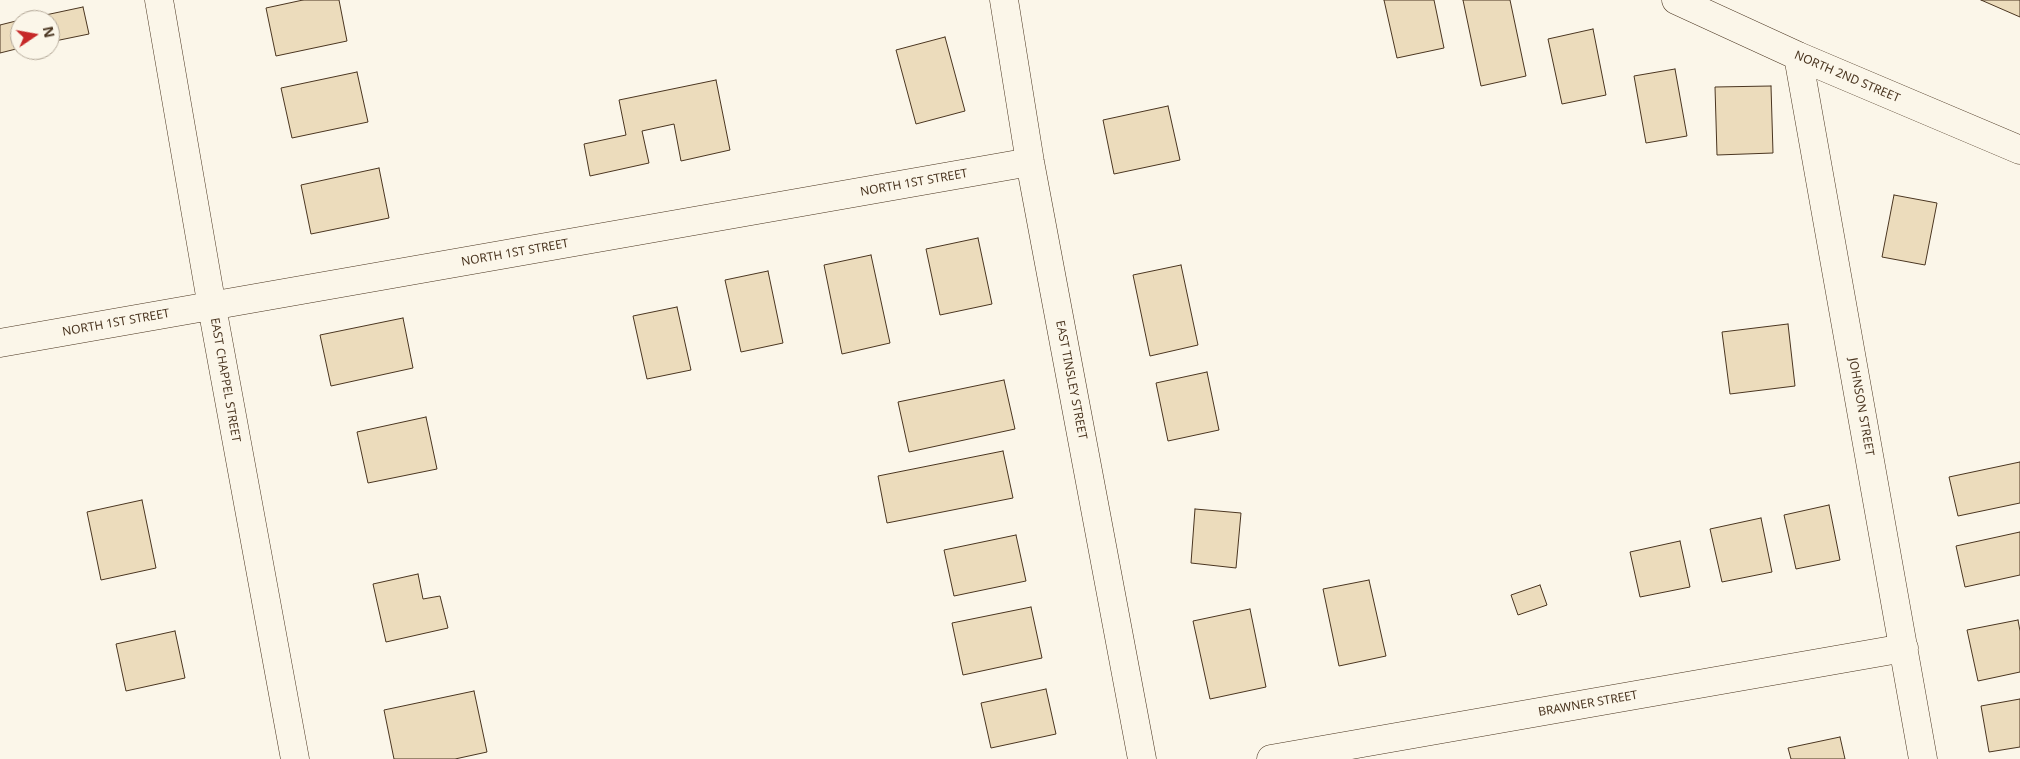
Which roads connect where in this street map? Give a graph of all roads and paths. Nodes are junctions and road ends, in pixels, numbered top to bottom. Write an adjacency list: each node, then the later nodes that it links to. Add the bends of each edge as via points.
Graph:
1 (159, 0): 7 (street, EAST CHAPPEL STREET)
2 (1004, 0): 6 (street, EAST TINSLEY STREET)
3 (1676, 0): 4 (street, NORTH 2ND STREET)
4 (1798, 56): 5 (street, NORTH 2ND STREET); 9 (street, JOHNSON STREET)
5 (2020, 150)
6 (1030, 162): 7 (street, NORTH 1ST STREET); 11 (street, EAST TINSLEY STREET)
7 (212, 307): 8 (street, NORTH 1ST STREET); 10 (street, EAST CHAPPEL STREET)
8 (0, 343)
9 (1904, 648): 12 (street, BRAWNER STREET); 13 (street, JOHNSON STREET)
10 (294, 759)
11 (1142, 759)
12 (1271, 759)
13 (1923, 759)

